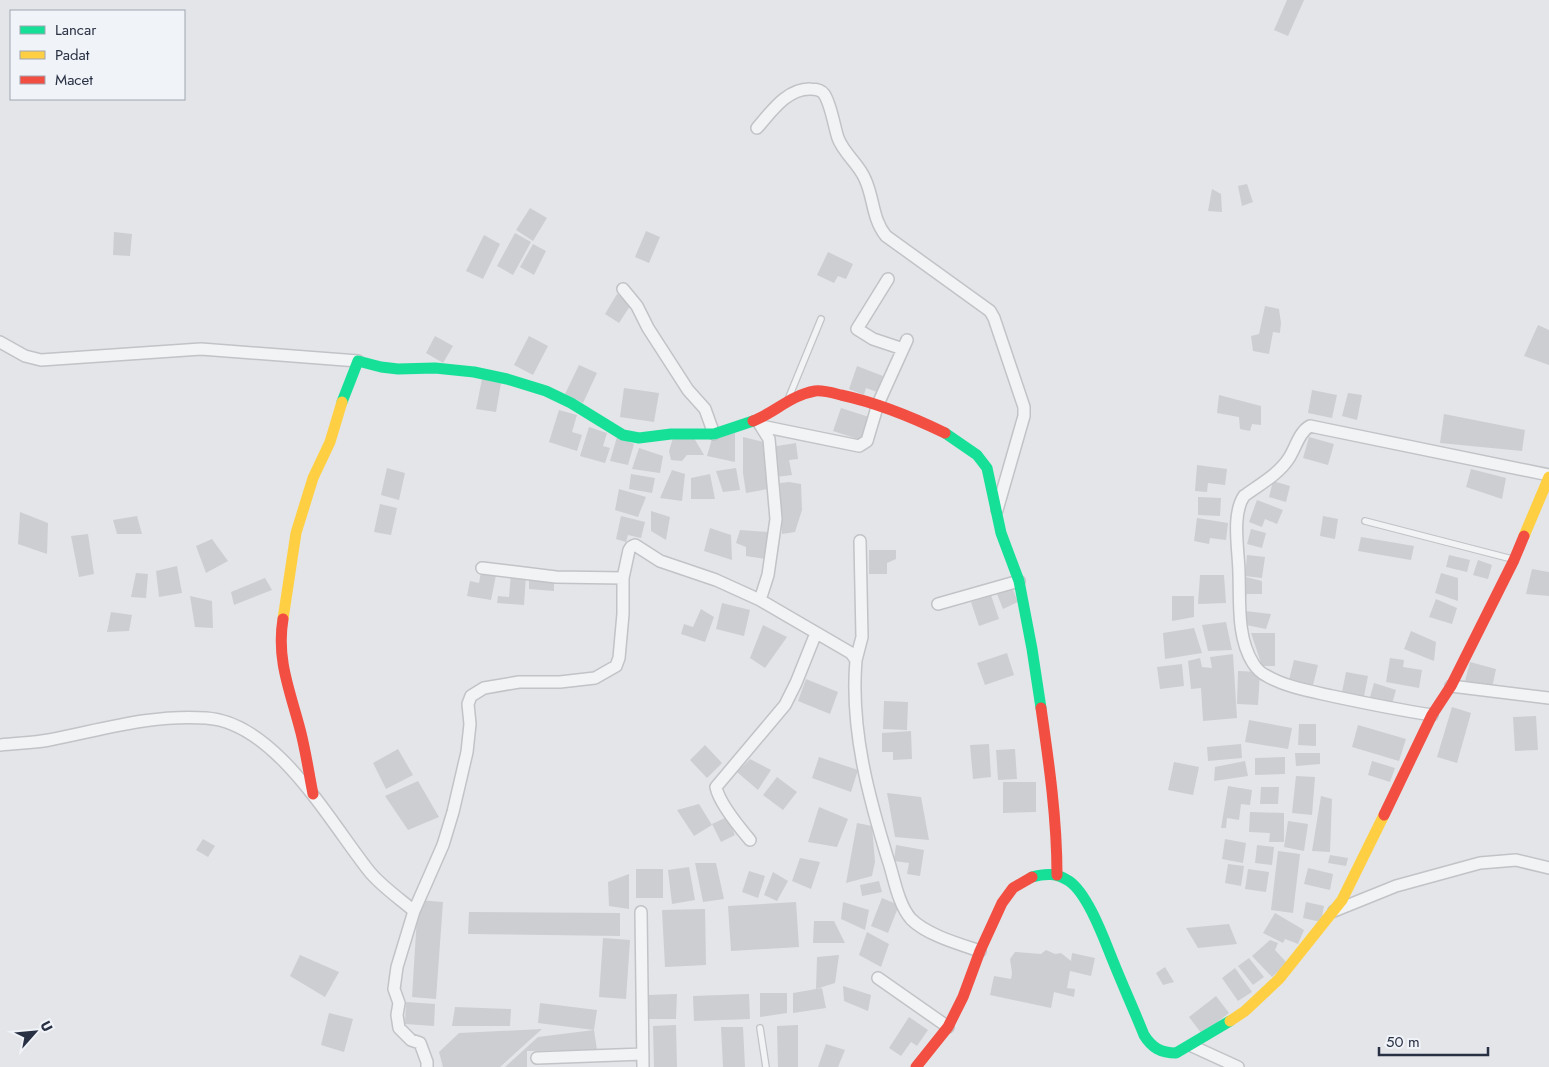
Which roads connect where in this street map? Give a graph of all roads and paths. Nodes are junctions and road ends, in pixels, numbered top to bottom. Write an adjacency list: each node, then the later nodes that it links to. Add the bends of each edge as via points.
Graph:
1 (757, 128): 13 (street, via 790,94 809,88 824,94 844,150 866,180 879,228 994,318 1024,407)
2 (888, 279): 8 (street, via 857,329 873,338 905,344)
3 (623, 289): 10 (street, via 637,306 688,390 705,409)
4 (821, 319): 7 (lane)
5 (0, 342): 6 (street, via 25,356 41,360 201,349)
6 (358, 362): 10 (street, via 390,368 474,372 507,379 546,391 631,437); 28 (street, via 296,533 280,634 285,680 301,733)
7 (788, 401): 8 (street, via 823,391); 9 (street)
8 (878, 404): 9 (street, via 867,440 859,446); 13 (street, via 945,433 977,455 987,468)
9 (759, 422): 10 (street); 20 (street, via 769,439 776,519 768,575)
10 (714, 434)
11 (1549, 476): 12 (street); 26 (street, via 1310,426 1304,430 1281,468 1240,502 1237,525 1239,612 1245,647 1254,664 1270,678 1307,690)
12 (1546, 494): 16 (street)
13 (996, 511): 19 (street)
14 (1365, 521): 16 (lane)
15 (860, 541): 23 (street, via 862,637)
16 (1514, 560): 24 (street)
17 (482, 568): 18 (street, via 556,577)
18 (624, 578): 20 (street, via 629,550 635,545 660,561 716,580); 32 (street, via 621,641 616,666 595,678 519,682 484,688 472,696 468,704 467,752 454,812 443,846)
19 (1019, 581): 21 (street); 31 (street, via 1049,764)
20 (760, 600): 22 (street)
21 (938, 604)
22 (816, 633): 23 (street, via 847,650); 29 (street, via 785,705 716,787)
23 (856, 660): 35 (street, via 854,679 858,731 866,780 900,899 916,923)
24 (1451, 686): 25 (street); 26 (street)
25 (1549, 698)
26 (1432, 715): 33 (street, via 1358,870 1342,900)
27 (0, 745): 28 (street, via 48,740 120,724 169,718 207,718 235,724 259,739)
28 (313, 794): 32 (street, via 370,873)
29 (750, 840)
30 (1549, 868): 33 (street, via 1516,860 1480,862 1396,886)
31 (1058, 875): 35 (street, via 1032,877 1012,888); 39 (street, via 1078,890 1094,917 1149,1043 1156,1050 1168,1053)
32 (414, 911): 42 (street, via 394,989 399,1003 399,1028 411,1040 420,1043)
33 (1332, 911): 39 (street, via 1279,979 1245,1011)
34 (641, 912): 40 (street)
35 (980, 952): 37 (street)
36 (878, 978): 37 (street)
37 (948, 1027): 45 (street)
38 (760, 1028): 44 (lane)
39 (1192, 1046): 46 (street)
40 (643, 1054): 41 (street); 43 (street)
41 (537, 1058)
42 (426, 1067)
43 (643, 1067)
44 (766, 1067)
45 (916, 1067)
46 (1238, 1067)

